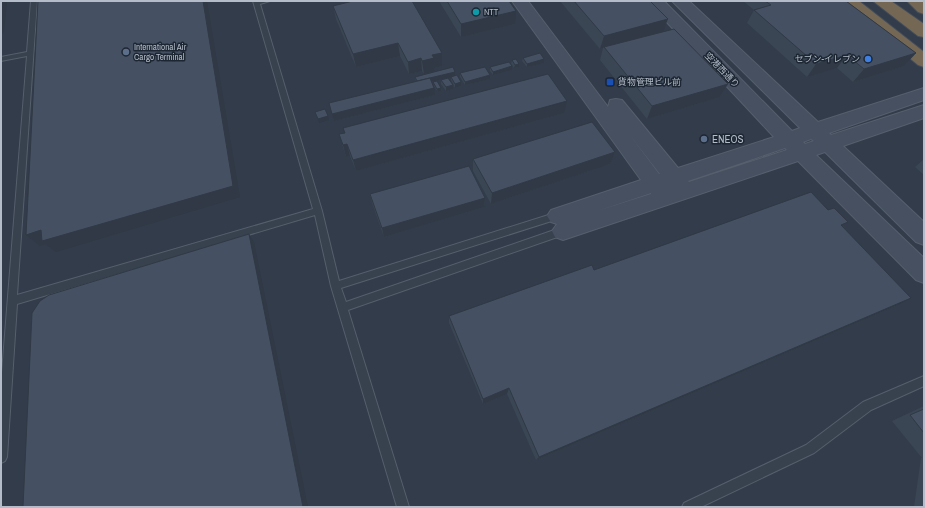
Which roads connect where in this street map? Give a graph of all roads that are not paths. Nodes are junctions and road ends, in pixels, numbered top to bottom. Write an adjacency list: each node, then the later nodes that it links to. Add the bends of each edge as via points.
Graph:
1 (34, 1): 13 (lane)
2 (267, 1): 10 (lane)
3 (520, 1): 20 (street)
4 (533, 1): 20 (street)
5 (655, 1): 19 (street, 空港西通り)
6 (680, 1): 18 (street, 空港西通り)
7 (849, 1): 15 (highway)
8 (881, 1): 12 (highway)
9 (915, 1): 11 (highway)
10 (256, 2): 21 (lane)
11 (924, 9)
12 (924, 32)
13 (31, 53): 14 (lane); 26 (lane)
14 (1, 60)
15 (924, 61)
16 (924, 94): 18 (street)
17 (924, 111): 18 (street)
18 (821, 137): 19 (street); 23 (street, 空港西通り)
19 (795, 146): 20 (street); 24 (street, 空港西通り)
20 (670, 188): 22 (street)
21 (318, 211): 25 (lane); 26 (lane)
22 (561, 223): 25 (lane); 27 (lane)
23 (924, 236)
24 (924, 273)
25 (336, 286): 27 (lane)
26 (13, 301): 29 (lane)
27 (343, 307): 30 (lane)
28 (924, 381): 31 (lane, via 867,406 810,449)
29 (1, 457)
30 (403, 507)
31 (688, 507)

